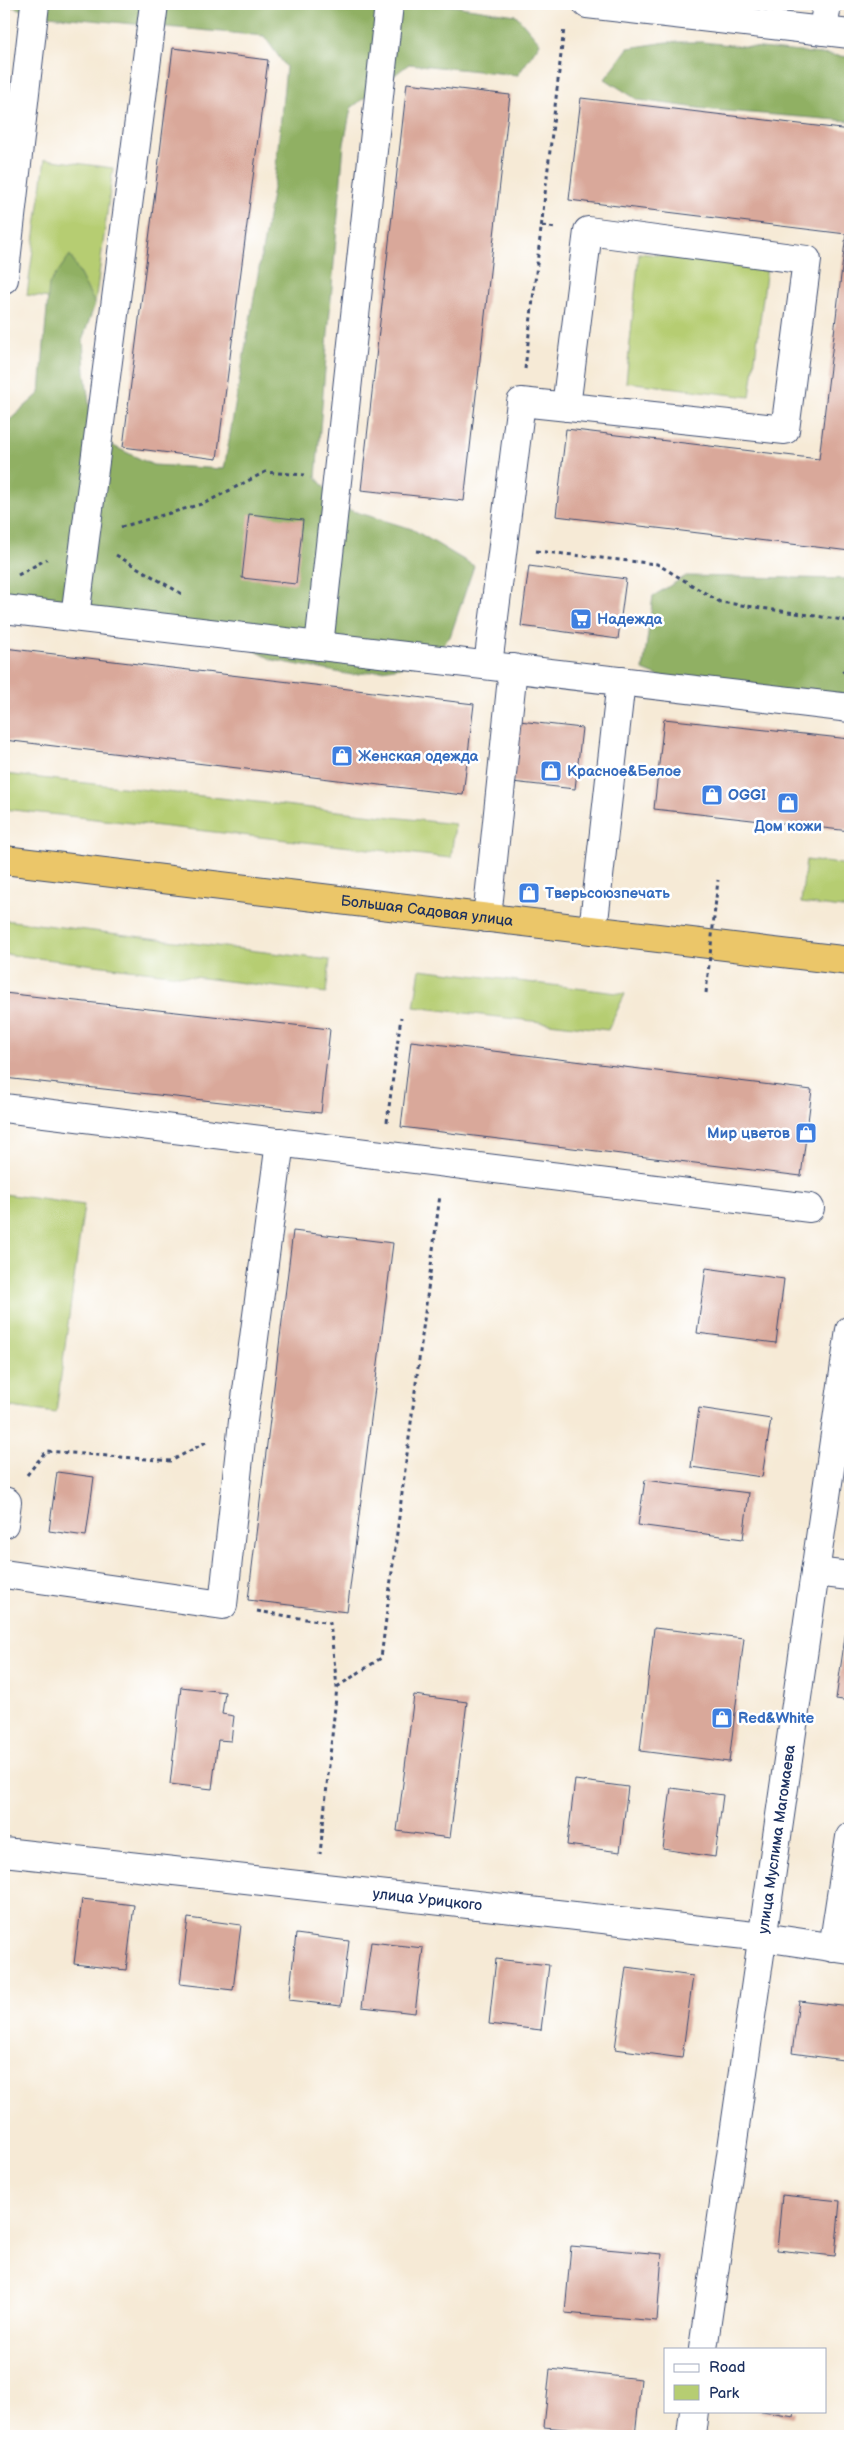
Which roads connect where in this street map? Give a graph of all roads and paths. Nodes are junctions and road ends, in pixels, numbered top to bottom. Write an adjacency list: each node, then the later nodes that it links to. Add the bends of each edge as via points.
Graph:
1 (35, 4): 10 (street)
2 (154, 4): 14 (street)
3 (389, 4): 13 (street)
4 (587, 4): 6 (street)
5 (826, 4): 8 (street)
6 (652, 8): 8 (street)
7 (565, 23): 11 (path)
8 (823, 31): 9 (street)
9 (850, 34)
10 (4, 279)
11 (521, 402): 12 (street); 15 (street)
12 (566, 407): 12 (street, via 785,430 807,260 588,231)
13 (337, 478): 14 (path, via 265,472 205,503); 20 (street)
14 (85, 537): 16 (path); 18 (street)
15 (503, 548): 19 (path, via 657,564 720,602); 21 (street)
16 (12, 579)
17 (4, 609): 18 (street)
18 (75, 617): 20 (street)
19 (850, 621)
20 (319, 646): 21 (street)
21 (500, 667): 22 (street); 26 (street)
22 (621, 681): 23 (street); 27 (street)
23 (850, 708)
24 (4, 860): 26 (highway, Большая Садовая улица)
25 (718, 880): 29 (path, bridge)
26 (487, 918): 27 (highway, Большая Садовая улица)
27 (593, 930): 28 (highway, Большая Садовая улица)
28 (850, 961)
29 (706, 993)
30 (401, 1017): 33 (path)
31 (4, 1108): 32 (street)
32 (280, 1142): 33 (street); 37 (street)
33 (382, 1154): 34 (street)
34 (444, 1162): 35 (street); 43 (path, via 381,1658)
35 (810, 1208)
36 (850, 1330): 39 (street, улица Муслима Магомаева)
37 (243, 1421): 38 (path, via 171,1461 46,1451); 42 (street)
38 (5, 1509)
39 (815, 1572): 41 (street); 47 (street, улица Муслима Магомаева)
40 (4, 1574): 42 (street)
41 (850, 1576)
42 (222, 1605): 43 (path, via 330,1623)
43 (337, 1687): 46 (path)
44 (850, 1837): 48 (street)
45 (4, 1852): 46 (street, улица Урицкого)
46 (316, 1887): 47 (street, улица Урицкого)
47 (763, 1937): 48 (street, улица Урицкого); 49 (street, улица Муслима Магомаева)
48 (842, 1949)
49 (703, 2348)
50 (694, 2412): 51 (street)
51 (691, 2436)

